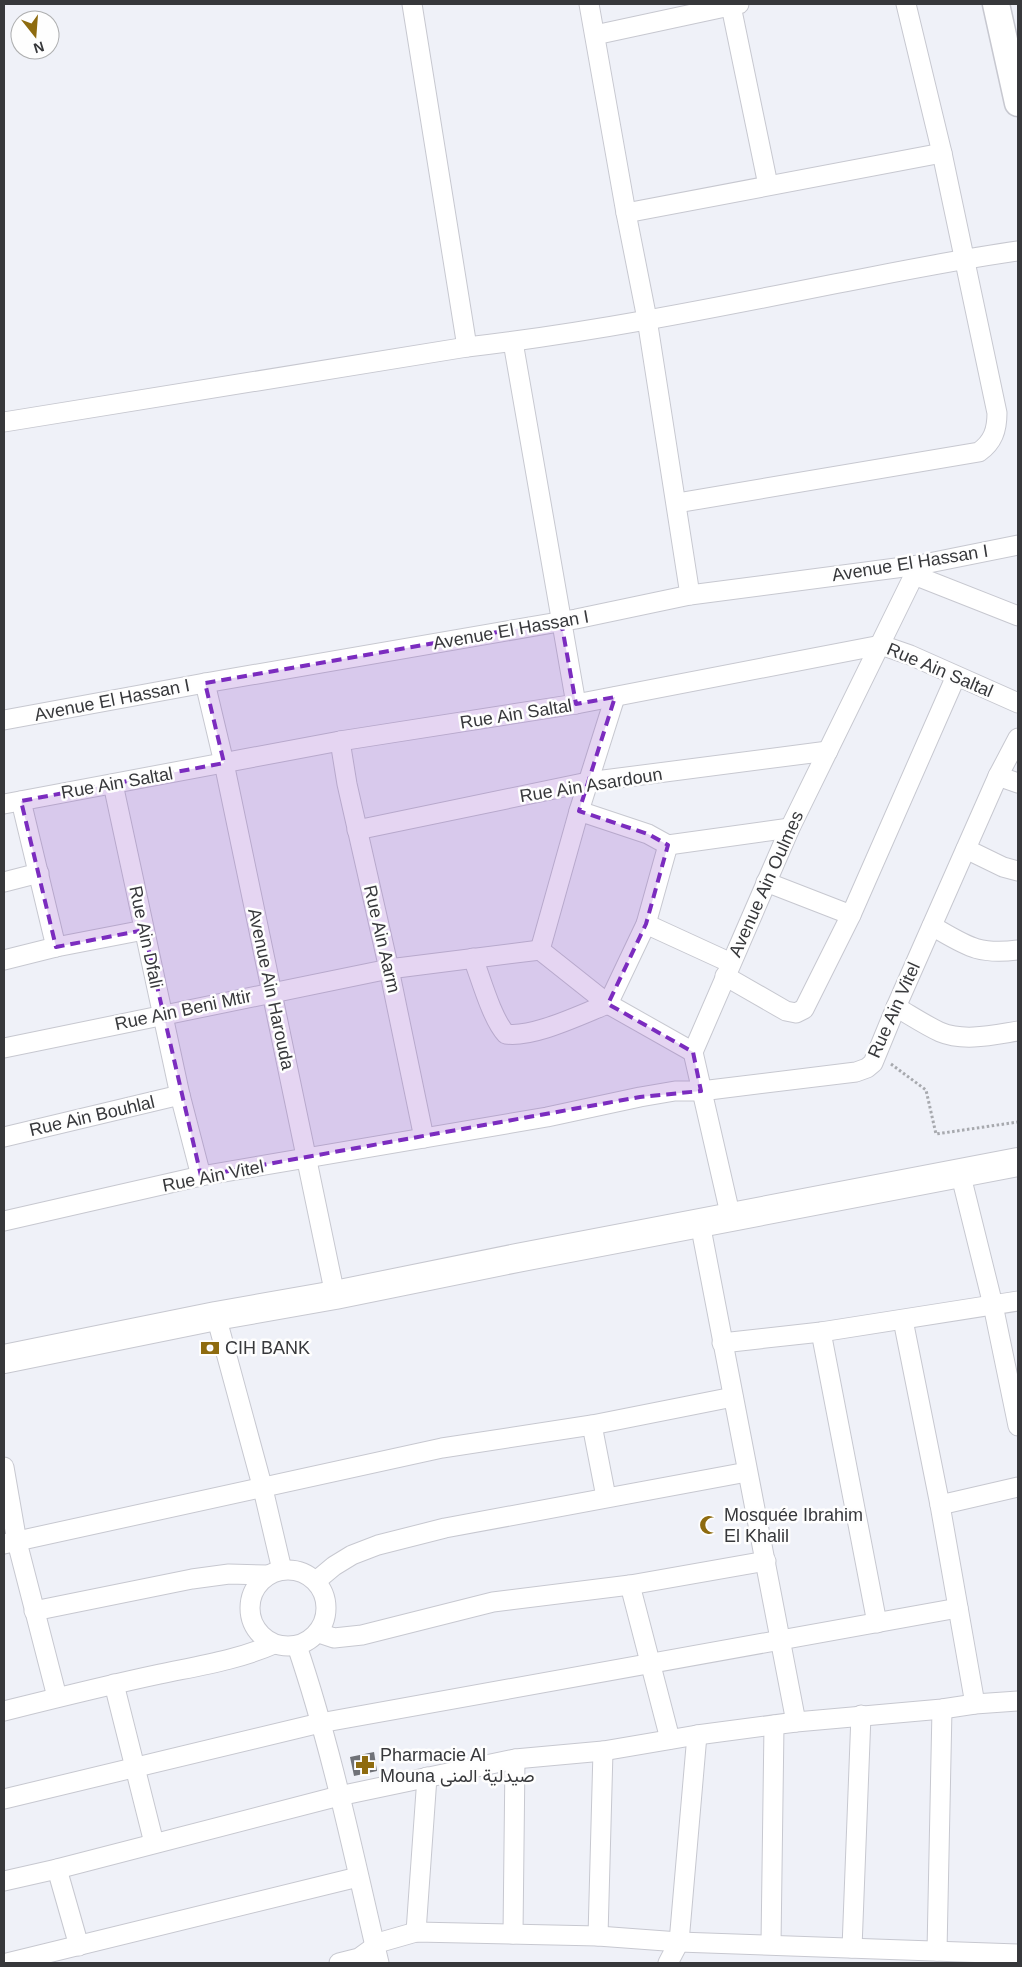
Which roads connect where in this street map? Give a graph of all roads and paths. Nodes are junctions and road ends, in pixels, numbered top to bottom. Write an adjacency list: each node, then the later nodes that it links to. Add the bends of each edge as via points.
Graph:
1 (412, 4): 15 (street)
2 (589, 4): 6 (street)
3 (906, 4): 8 (street)
4 (996, 4): 7 (street)
5 (735, 5): 6 (street); 9 (street)
6 (596, 35): 10 (street)
7 (1018, 103)
8 (942, 153): 9 (street); 12 (street)
9 (768, 185): 10 (street)
10 (626, 212): 13 (street)
11 (1018, 251): 12 (street)
12 (963, 259): 13 (street); 17 (street, via 997,413 989,445 979,452)
13 (647, 319): 14 (street); 17 (street)
14 (513, 342): 15 (street); 22 (street)
15 (467, 348): 16 (street)
16 (4, 422)
17 (677, 503): 20 (street)
18 (1018, 545): 19 (street, Avenue El Hassan I)
19 (916, 570): 20 (street, Avenue El Hassan I); 21 (street); 23 (street, Avenue Ain Oulmes)
20 (690, 595): 22 (street, Avenue El Hassan I)
21 (1018, 616)
22 (561, 621): 25 (street, Avenue El Hassan I); 28 (street)
23 (881, 644): 24 (street, Rue Ain Saltal); 26 (street, Rue Ain Saltal); 32 (street, Avenue Ain Oulmes)
24 (956, 676): 27 (street, Rue Ain Saltal); 48 (street)
25 (205, 683): 29 (street, Avenue El Hassan I); 33 (street, Avenue Ain Harouda)
26 (615, 697): 28 (street, Rue Ain Saltal); 35 (street)
27 (1018, 703)
28 (576, 704): 31 (street, Rue Ain Saltal)
29 (4, 720)
30 (1018, 738): 34 (street, Rue Ain Vitel)
31 (340, 741): 33 (street, Rue Ain Saltal); 41 (street, Rue Ain Aarm)
32 (828, 751): 35 (street, Rue Ain Asardoun); 40 (street, Avenue Ain Oulmes)
33 (224, 763): 37 (street, Rue Ain Saltal); 59 (street, Avenue Ain Harouda)
34 (998, 776): 36 (street); 43 (street, Rue Ain Vitel)
35 (588, 782): 39 (street); 41 (street, Rue Ain Asardoun)
36 (1018, 783)
37 (113, 784): 38 (street, Rue Ain Saltal); 51 (street, Rue Ain Dfali)
38 (12, 802): 45 (street)
39 (579, 811): 42 (street, via 648,834); 53 (street)
40 (790, 828): 42 (street); 47 (street, Avenue Ain Oulmes)
41 (357, 830): 57 (street, Rue Ain Aarm)
42 (668, 846): 49 (street)
43 (966, 849): 44 (street); 50 (street, Rue Ain Vitel)
44 (1018, 872)
45 (39, 873): 46 (street); 52 (street)
46 (4, 882)
47 (766, 882): 48 (street); 58 (street, Avenue Ain Oulmes)
48 (851, 914): 58 (street, via 808,1004 800,1012 786,1011)
49 (646, 924): 58 (street); 60 (street)
50 (932, 926): 54 (street, via 966,946 984,952); 61 (street, Rue Ain Vitel)
51 (144, 930): 52 (street); 62 (street, Rue Ain Dfali)
52 (56, 947): 56 (street)
53 (540, 950): 55 (street, Rue Ain Beni Mtir); 60 (street)
54 (1018, 950)
55 (473, 958): 57 (street, Rue Ain Beni Mtir); 60 (street, via 495,1016 506,1034 539,1030)
56 (4, 960)
57 (389, 969): 59 (street, Rue Ain Beni Mtir); 71 (street, Rue Ain Aarm)
58 (728, 969): 65 (street, Avenue Ain Oulmes)
59 (272, 992): 62 (street, Rue Ain Beni Mtir); 72 (street, Avenue Ain Harouda)
60 (608, 1004): 65 (street)
61 (896, 1006): 63 (street, via 942,1032 961,1037); 66 (street, Rue Ain Vitel)
62 (162, 1015): 64 (street, Rue Ain Beni Mtir); 68 (street, Rue Ain Dfali)
63 (1018, 1031)
64 (4, 1048)
65 (693, 1052): 67 (street)
66 (876, 1053): 67 (street, Rue Ain Vitel, via 873,1063 856,1072); 69 (path, via 926,1090 936,1134)
67 (701, 1090): 71 (street, Rue Ain Vitel, via 640,1097); 76 (street)
68 (180, 1095): 70 (street, Rue Ain Bouhlal); 75 (street, Rue Ain Dfali)
69 (1018, 1122)
70 (4, 1136)
71 (424, 1138): 72 (street, Rue Ain Vitel)
72 (307, 1159): 75 (street, Rue Ain Vitel); 79 (street, Avenue Ain Harouda)
73 (1018, 1162): 74 (main road)
74 (960, 1172): 76 (main road); 81 (street)
75 (202, 1176): 77 (street, Rue Ain Vitel)
76 (731, 1218): 78 (main road)
77 (4, 1221)
78 (700, 1223): 79 (main road); 85 (street)
79 (335, 1295): 82 (main road)
80 (1018, 1301): 81 (street)
81 (993, 1306): 83 (street); 87 (street)
82 (216, 1316): 86 (main road); 94 (street)
83 (902, 1320): 84 (street); 96 (street)
84 (821, 1332): 85 (street); 104 (street)
85 (722, 1343): 88 (street)
86 (4, 1359)
87 (1014, 1390): 90 (street)
88 (733, 1397): 89 (street); 92 (street)
89 (592, 1424): 94 (street, via 442,1448); 95 (street)
90 (1018, 1426)
91 (4, 1467): 97 (street)
92 (747, 1472): 95 (street); 98 (street)
93 (1018, 1486): 96 (street)
94 (263, 1489): 97 (street); 99 (street)
95 (606, 1497): 100 (street, via 445,1528 378,1545 352,1555)
96 (940, 1504): 102 (street)
97 (10, 1543): 103 (street)
98 (766, 1561): 101 (street); 106 (street)
99 (275, 1572): 100 (street, via 301,1571); 103 (street, via 192,1579); 107 (street, via 255,1587 249,1603 251,1620 260,1635)
100 (316, 1581): 105 (street, via 325,1595 326,1613)
101 (630, 1585): 105 (street, via 493,1602 362,1635 334,1638); 109 (street)
102 (958, 1608): 104 (street); 113 (street)
103 (34, 1611): 111 (street)
104 (877, 1623): 106 (street)
105 (319, 1633): 108 (street)
106 (780, 1641): 109 (street); 117 (street)
107 (274, 1644): 108 (street); 110 (street, via 236,1658)
108 (297, 1646): 118 (street)
109 (649, 1663): 118 (street); 121 (street)
110 (114, 1684): 111 (street); 124 (street)
111 (57, 1697): 115 (street)
112 (1018, 1700): 113 (street)
113 (975, 1704): 114 (street)
114 (942, 1709): 116 (street); 139 (street)
115 (4, 1711)
116 (861, 1715): 117 (street); 138 (street)
117 (796, 1722): 119 (street)
118 (320, 1723): 124 (street); 126 (street)
119 (774, 1726): 120 (street); 136 (street)
120 (697, 1734): 121 (street); 135 (street)
121 (670, 1739): 122 (street)
122 (603, 1751): 123 (street); 134 (street)
123 (515, 1759): 125 (street); 133 (street)
124 (134, 1766): 127 (street); 128 (street)
125 (427, 1777): 126 (street); 132 (street)
126 (339, 1796): 128 (street); 130 (street)
127 (4, 1799)
128 (154, 1843): 129 (street)
129 (57, 1869): 131 (street); 137 (street)
130 (358, 1877): 137 (street); 141 (street)
131 (4, 1881)
132 (416, 1932): 133 (street); 141 (street, via 391,1938)
133 (513, 1934): 134 (street)
134 (598, 1936): 135 (street)
135 (678, 1942): 136 (street); 144 (street)
136 (771, 1944): 138 (street)
137 (79, 1946): 142 (street)
138 (852, 1948): 139 (street)
139 (937, 1951): 140 (street)
140 (1018, 1954)
141 (377, 1955): 143 (street)
142 (7, 1963)
143 (339, 1963)
144 (668, 1963)

